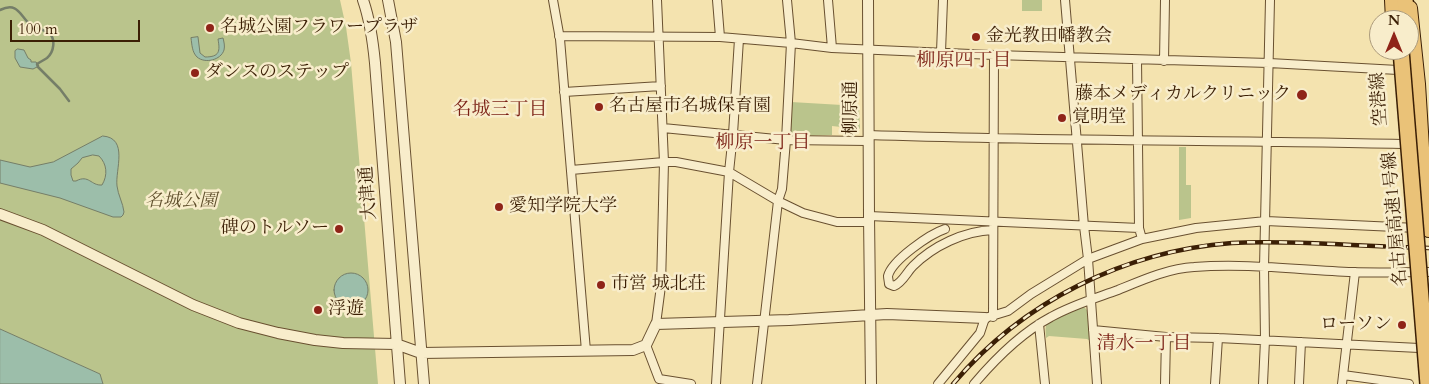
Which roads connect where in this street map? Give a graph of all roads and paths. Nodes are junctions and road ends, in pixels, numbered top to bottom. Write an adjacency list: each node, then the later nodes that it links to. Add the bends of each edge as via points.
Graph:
1 (363, 0): 79 (street, 大津通, via 375,63)
2 (388, 0): 84 (street, via 396,42)
3 (553, 0): 14 (street)
4 (657, 0): 15 (street)
5 (717, 0): 16 (street)
6 (787, 0): 18 (street)
7 (828, 0): 19 (street)
8 (868, 0): 20 (street, 柳原通)
9 (943, 0): 21 (street)
10 (1065, 0): 23 (street)
11 (1165, 0): 25 (street)
12 (1270, 0): 29 (street)
13 (1409, 0): 32 (highway)
14 (559, 36): 15 (street); 33 (street)
15 (659, 36): 16 (street); 31 (street)
16 (720, 37): 17 (street)
17 (739, 39): 18 (street); 35 (street)
18 (791, 43): 19 (street); 38 (street)
19 (832, 48): 20 (street)
20 (868, 49): 21 (street); 36 (street, 柳原通)
21 (941, 52): 22 (street)
22 (994, 56): 23 (street); 37 (street)
23 (1070, 58): 24 (street); 39 (street)
24 (1137, 60): 25 (street); 40 (street)
25 (1164, 60): 29 (street)
26 (1397, 60): 30 (highway, 空港線)
27 (1402, 60): 103 (highway, 名古屋高速1号線, bridge)
28 (1410, 60): 66 (highway, 名古屋高速1号線)
29 (1268, 63): 30 (street); 41 (street)
30 (1398, 70): 32 (street); 42 (highway, 空港線)
31 (660, 86): 33 (street); 34 (street)
32 (1422, 86): 44 (highway)
33 (564, 92): 45 (street)
34 (663, 128): 35 (street); 43 (street)
35 (733, 134): 38 (street); 46 (street)
36 (868, 138): 37 (street); 38 (street); 49 (street, 柳原通)
37 (994, 139): 39 (street); 52 (street)
38 (786, 140): 47 (street, via 782,190)
39 (1077, 140): 40 (street); 53 (street)
40 (1138, 140): 41 (street); 54 (street)
41 (1268, 141): 42 (street); 51 (street)
42 (1402, 144): 55 (highway, 空港線)
43 (664, 162): 45 (street); 46 (street); 72 (street)
44 (1426, 164): 57 (highway)
45 (571, 170): 83 (street)
46 (729, 172): 47 (street); 71 (street)
47 (778, 201): 49 (street, via 803,213 837,222); 70 (street)
48 (0, 214): 79 (street, via 43,230 193,305 239,323 315,340)
49 (869, 219): 50 (street); 68 (street, 柳原通)
50 (945, 219): 52 (street); 56 (street)
51 (1266, 221): 55 (street); 59 (street, via 1203,227); 62 (street)
52 (993, 222): 53 (street); 58 (street)
53 (1084, 226): 54 (street); 61 (street)
54 (1139, 228): 59 (street)
55 (1411, 228): 57 (street); 64 (highway, 空港線)
56 (945, 229): 60 (street); 60 (street, via 904,255 892,269 889,284 900,283 924,256)
57 (1429, 229)
58 (993, 230): 60 (street, via 973,232); 69 (street)
59 (1142, 239): 61 (street)
60 (951, 240)
61 (1088, 259): 67 (street); 69 (street, via 1008,311)
62 (1264, 267): 63 (street); 67 (street, via 1192,267 1151,276); 77 (street)
63 (1356, 272): 64 (street); 81 (street)
64 (1414, 272): 65 (street); 82 (highway, 空港線)
65 (1429, 272)
66 (1429, 299)
67 (1090, 301): 73 (street); 74 (street)
68 (871, 316): 69 (street); 70 (street); 91 (street, 柳原通)
69 (989, 317): 92 (street, via 980,333)
70 (764, 320): 71 (street); 90 (street)
71 (720, 321): 72 (street); 89 (street)
72 (656, 324): 80 (street)
73 (1039, 324): 93 (street, via 1018,339); 94 (street)
74 (1093, 330): 75 (street); 95 (street)
75 (1166, 337): 76 (street); 96 (street)
76 (1218, 338): 77 (street); 97 (street)
77 (1265, 340): 78 (street); 98 (street)
78 (1301, 342): 81 (street); 99 (street)
79 (396, 344): 84 (street); 86 (street, 大津通)
80 (646, 345): 83 (street, via 633,350); 88 (street, via 659,379)
81 (1346, 345): 82 (street); 85 (street)
82 (1419, 348): 102 (highway, 空港線)
83 (586, 351): 84 (street)
84 (421, 353): 87 (street)
85 (1343, 375): 100 (street); 101 (street)
86 (400, 384)
87 (424, 384)
88 (691, 384)
89 (716, 384)
90 (758, 384)
91 (871, 384)
92 (938, 384)
93 (974, 384)
94 (1045, 384)
95 (1097, 384)
96 (1165, 384)
97 (1215, 384)
98 (1263, 384)
99 (1299, 384)
100 (1342, 384)
101 (1409, 384)
102 (1422, 384)
103 (1428, 384)

